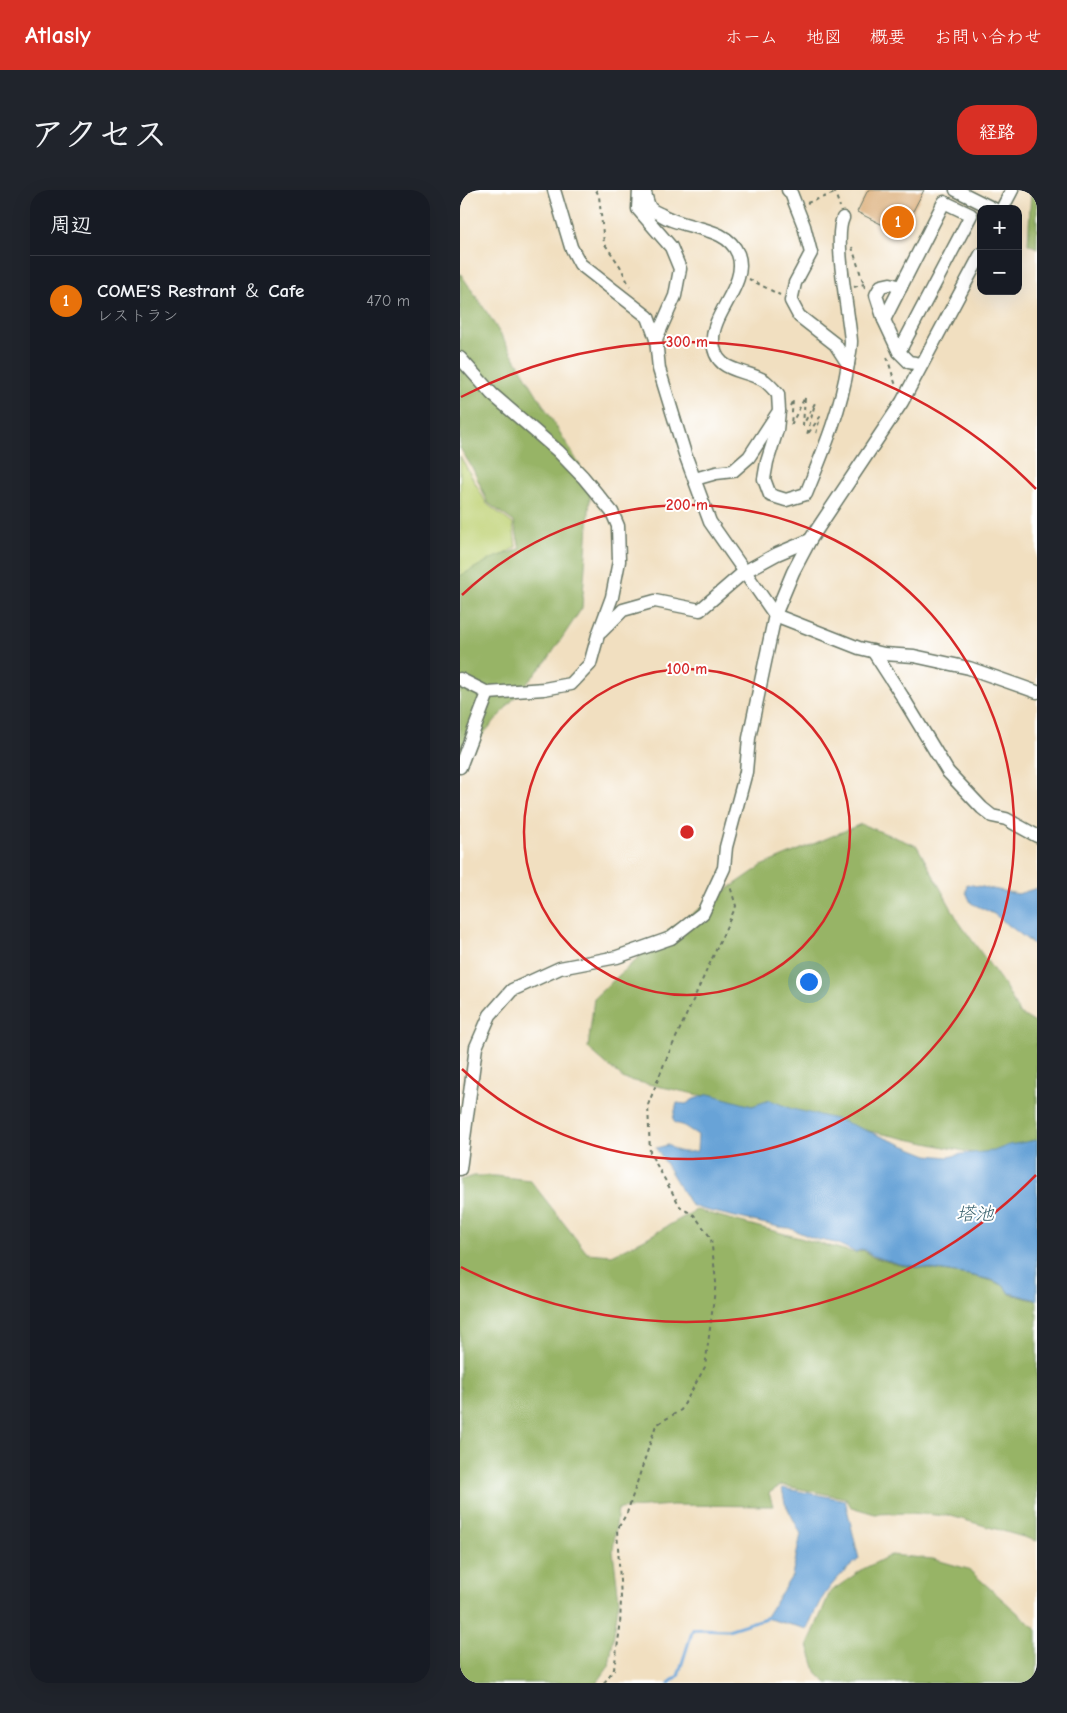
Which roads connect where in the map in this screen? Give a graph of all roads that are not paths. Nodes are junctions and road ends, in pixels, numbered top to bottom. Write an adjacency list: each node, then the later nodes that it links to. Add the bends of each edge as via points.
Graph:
1 (554, 190): 13 (street, via 571,247 580,264 648,317)
2 (639, 190): 13 (street, via 638,208 671,246 680,269 675,296)
3 (644, 190): 18 (street, via 650,208 681,225 703,228 726,238 738,254 740,274 713,339 716,355 725,366 764,381 778,394)
4 (788, 190): 16 (street, via 804,226 811,253 791,301 799,316 835,344)
5 (956, 190): 7 (street)
6 (1012, 190): 8 (street)
7 (986, 205)
8 (1004, 205)
9 (843, 218): 16 (street, via 839,243 851,344)
10 (977, 261): 17 (street)
11 (901, 287): 12 (street); 12 (street, via 881,286 876,295); 14 (street, via 944,202 971,215)
12 (884, 320): 14 (street)
13 (656, 339): 19 (street, via 659,369)
14 (899, 352): 17 (street, via 909,362)
15 (460, 358): 23 (street, via 492,394 558,451 612,512 618,526 619,561 612,597)
16 (848, 364): 18 (street, via 830,436 806,494 786,500 770,495 764,479)
17 (921, 364): 20 (street, via 902,402)
18 (784, 410): 19 (street, via 749,456 733,471)
19 (695, 479): 21 (street, via 710,522)
20 (810, 540): 21 (street); 22 (street)
21 (744, 572): 22 (street); 23 (street, via 700,610 655,601 623,610)
22 (775, 615): 24 (street); 30 (street, via 749,738 746,772 726,847 724,868 703,913 671,938 616,956 560,968 512,990 490,1015 476,1047)
23 (598, 635): 27 (street, via 590,664 571,684)
24 (872, 651): 26 (street, via 969,668); 29 (street, via 948,772 992,816 1006,819)
25 (460, 680): 27 (street)
26 (1037, 692)
27 (488, 693): 28 (street)
28 (460, 767)
29 (1037, 836)
30 (460, 1169)

